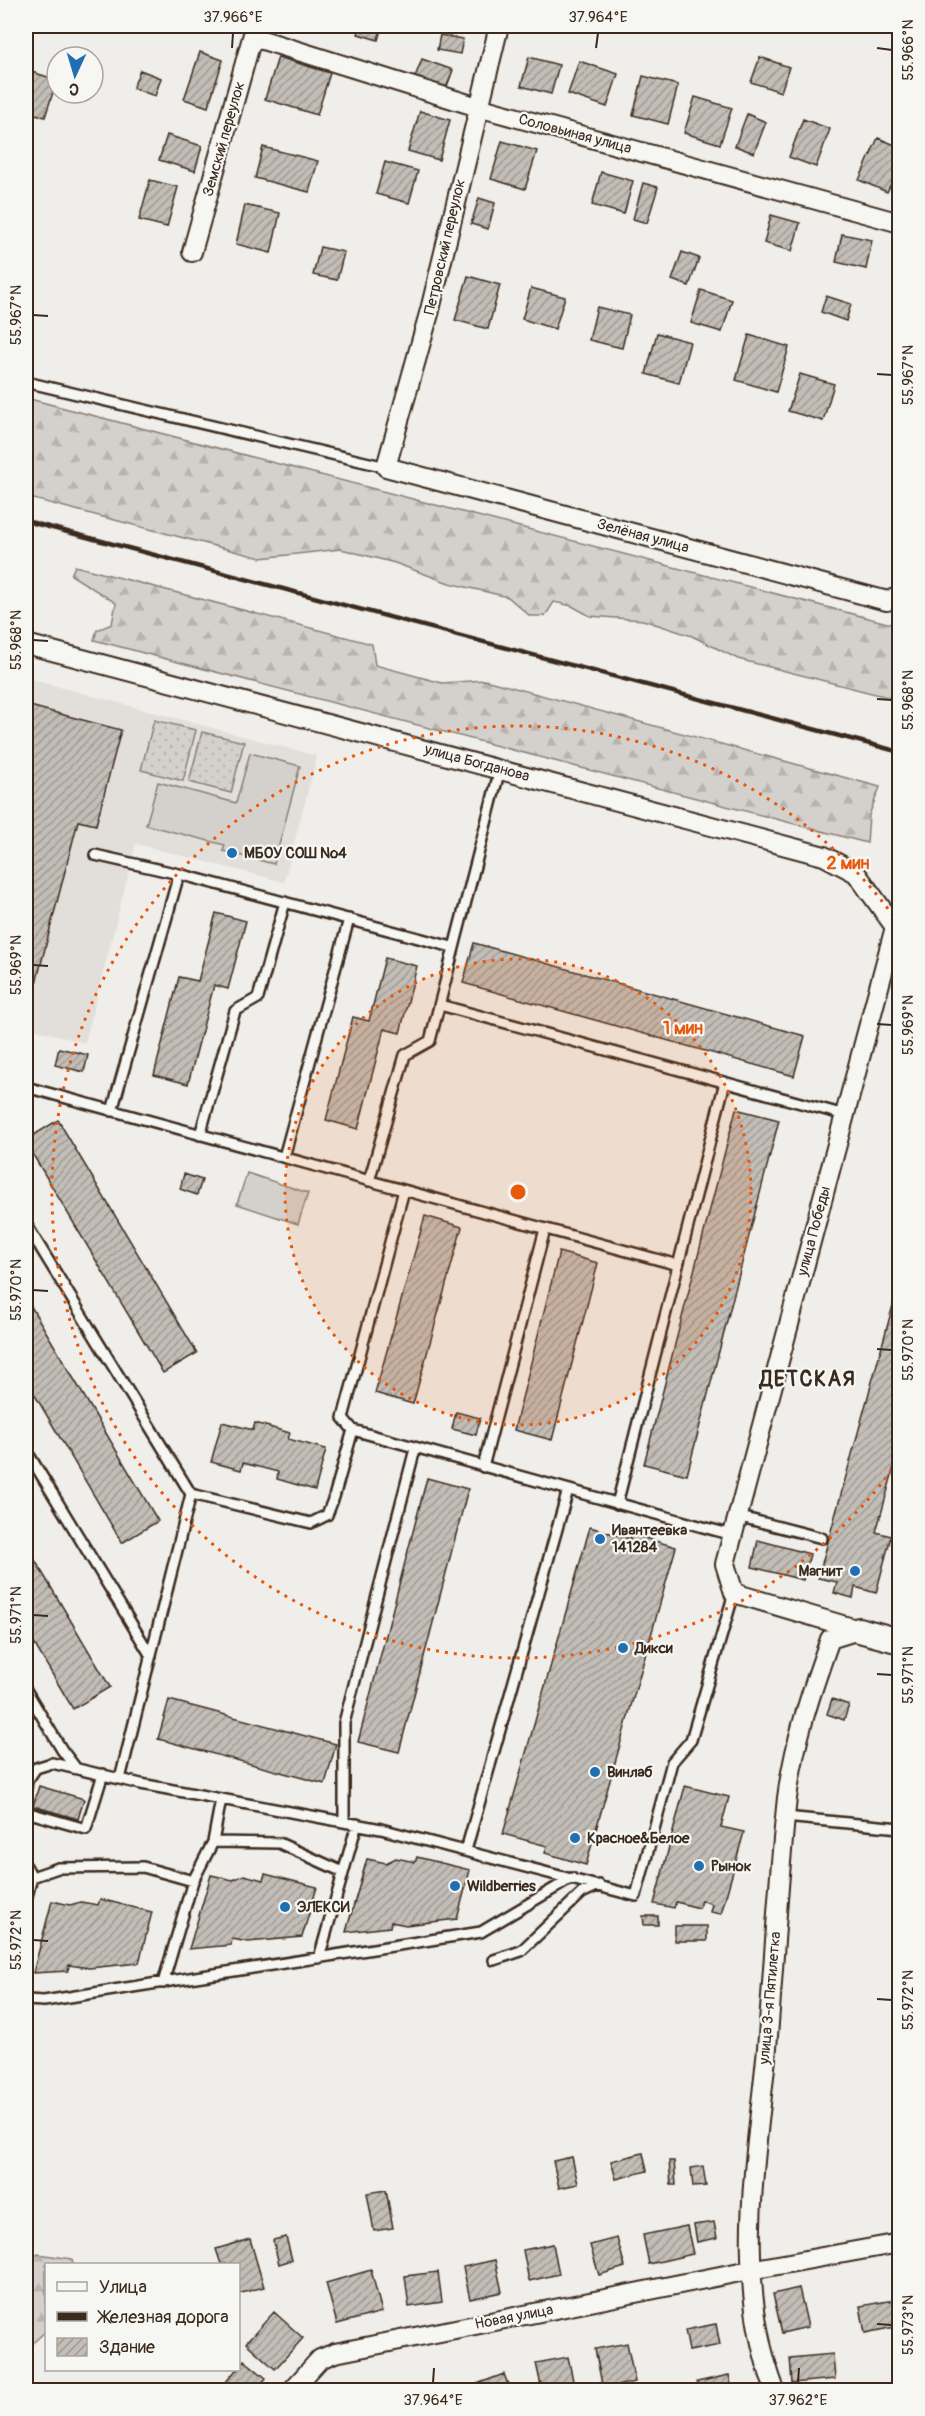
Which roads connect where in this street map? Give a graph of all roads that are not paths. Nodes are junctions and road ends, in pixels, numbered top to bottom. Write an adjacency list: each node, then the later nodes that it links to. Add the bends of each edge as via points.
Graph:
1 (499, 26): 3 (street, Петровский переулок)
2 (254, 31): 3 (street, Соловьиная улица); 5 (street, Земский переулок)
3 (478, 107): 4 (street, Соловьиная улица); 7 (street, Петровский переулок, via 430,310)
4 (900, 223)
5 (192, 252)
6 (26, 382): 7 (lane)
7 (386, 467): 8 (street, Зелёная улица, via 886,601)
8 (900, 596)
9 (26, 644): 10 (street, улица Богданова)
10 (500, 769): 15 (street, улица Богданова, via 824,856 856,873); 16 (lane)
11 (95, 855): 12 (lane)
12 (179, 874): 13 (lane); 20 (lane)
13 (285, 902): 14 (lane); 22 (lane, via 258,998 235,1011)
14 (348, 919): 16 (lane); 23 (lane)
15 (898, 928): 21 (street, улица Победы)
16 (452, 947): 17 (lane)
17 (440, 1005): 18 (lane); 24 (lane, via 430,1041 405,1055)
18 (725, 1082): 21 (lane); 28 (lane)
19 (26, 1087): 20 (lane)
20 (112, 1111): 22 (lane)
21 (845, 1115): 36 (street, улица Победы)
22 (200, 1135): 23 (lane)
23 (284, 1157): 24 (lane)
24 (369, 1181): 25 (lane)
25 (404, 1190): 27 (lane); 29 (lane, via 343,1418)
26 (26, 1224): 34 (lane)
27 (545, 1229): 28 (lane); 32 (lane)
28 (678, 1265): 35 (lane)
29 (353, 1430): 30 (lane); 34 (lane, via 327,1515 311,1523)
30 (415, 1449): 32 (lane); 51 (lane, via 344,1723)
31 (26, 1450): 42 (lane)
32 (483, 1467): 33 (lane)
33 (568, 1490): 35 (lane); 55 (lane)
34 (191, 1494): 42 (lane)
35 (617, 1503): 37 (lane)
36 (737, 1516): 37 (street, улица Победы); 38 (lane)
37 (732, 1535): 39 (street, улица Победы, via 725,1564)
38 (822, 1538)
39 (734, 1593): 40 (street); 61 (lane, via 691,1740 672,1762 636,1896)
40 (860, 1630): 41 (street); 50 (street, улица 3-я Пятилетка, via 830,1639 799,1731)
41 (899, 1637)
42 (151, 1656): 46 (lane)
43 (26, 1690): 44 (lane)
44 (75, 1767): 45 (lane); 47 (lane, via 52,1763 36,1768)
45 (104, 1774): 46 (lane); 49 (lane, via 86,1829)
46 (120, 1779): 48 (lane)
47 (26, 1788)
48 (221, 1799): 51 (lane); 54 (lane)
49 (26, 1812)
50 (785, 1817): 53 (lane); 68 (street, улица 3-я Пятилетка, via 754,2167)
51 (344, 1821): 52 (lane)
52 (357, 1824): 55 (lane); 57 (lane)
53 (900, 1828)
54 (213, 1842): 57 (lane, via 279,1843); 60 (lane)
55 (466, 1850): 59 (lane)
56 (26, 1866): 58 (lane)
57 (343, 1872): 63 (lane)
58 (32, 1877): 60 (lane, via 58,1868 143,1867); 62 (lane)
59 (572, 1878): 61 (lane); 63 (lane, via 481,1932)
60 (193, 1881): 65 (lane)
61 (598, 1885): 64 (lane, via 582,1893 521,1951)
62 (26, 1900)
63 (319, 1958): 65 (lane)
64 (494, 1960)
65 (163, 1983): 66 (lane, via 44,2001)
66 (26, 2000)
67 (900, 2243): 68 (street, Новая улица)
68 (750, 2270): 69 (street, Новая улица, via 334,2353 320,2359); 70 (street, улица 3-я Пятилетка, via 763,2360)
69 (292, 2391)
70 (775, 2391)

